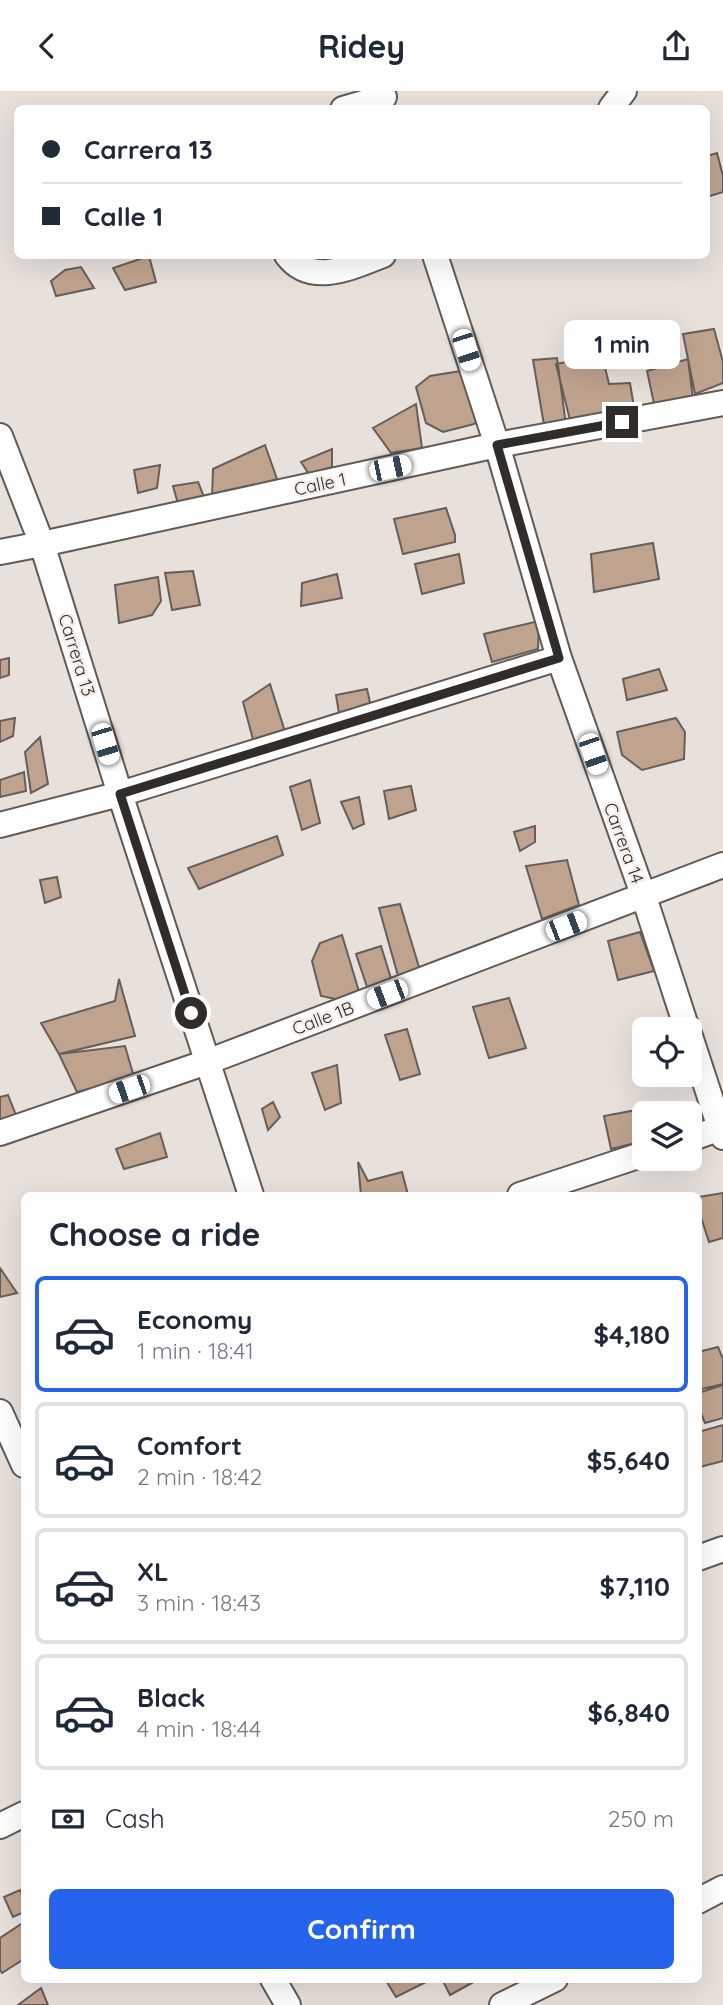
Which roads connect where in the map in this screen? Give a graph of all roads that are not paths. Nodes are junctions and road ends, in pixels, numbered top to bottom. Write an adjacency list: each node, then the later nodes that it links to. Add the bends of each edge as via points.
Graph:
1 (624, 91): 4 (street)
2 (385, 99): 3 (street)
3 (360, 105)
4 (613, 105)
5 (291, 259): 6 (street, via 301,269 323,273)
6 (370, 259)
7 (436, 259): 10 (street, Carrera 14)
8 (723, 403): 10 (street, Calle 1)
9 (0, 436): 11 (street, Carrera 13)
10 (497, 445): 11 (street, Calle 1); 13 (street, Carrera 14)
11 (42, 544): 12 (street, Calle 1); 14 (street, Carrera 13)
12 (0, 552)
13 (559, 658): 14 (street); 17 (street, Carrera 14)
14 (120, 794): 15 (street); 19 (street, Carrera 13)
15 (0, 825)
16 (723, 865): 17 (street, Calle 1B)
17 (643, 897): 18 (street, Carrera 14); 19 (street, Calle 1B)
18 (683, 1017)
19 (207, 1062): 22 (street, Calle 1B); 25 (street, Carrera 13)
20 (702, 1072): 21 (street)
21 (722, 1131): 23 (street)
22 (0, 1133)
23 (702, 1136)
24 (632, 1158): 26 (street)
25 (250, 1192)
26 (529, 1192)
27 (0, 1412): 28 (street)
28 (13, 1441): 29 (street)
29 (21, 1458)
30 (723, 1549): 31 (street)
31 (702, 1557)
32 (21, 1816): 33 (street)
33 (0, 1826)
34 (723, 1888): 35 (street)
35 (702, 1899)
36 (275, 1983): 38 (street)
37 (542, 1988): 39 (street)
38 (288, 2005)
39 (502, 2005)

